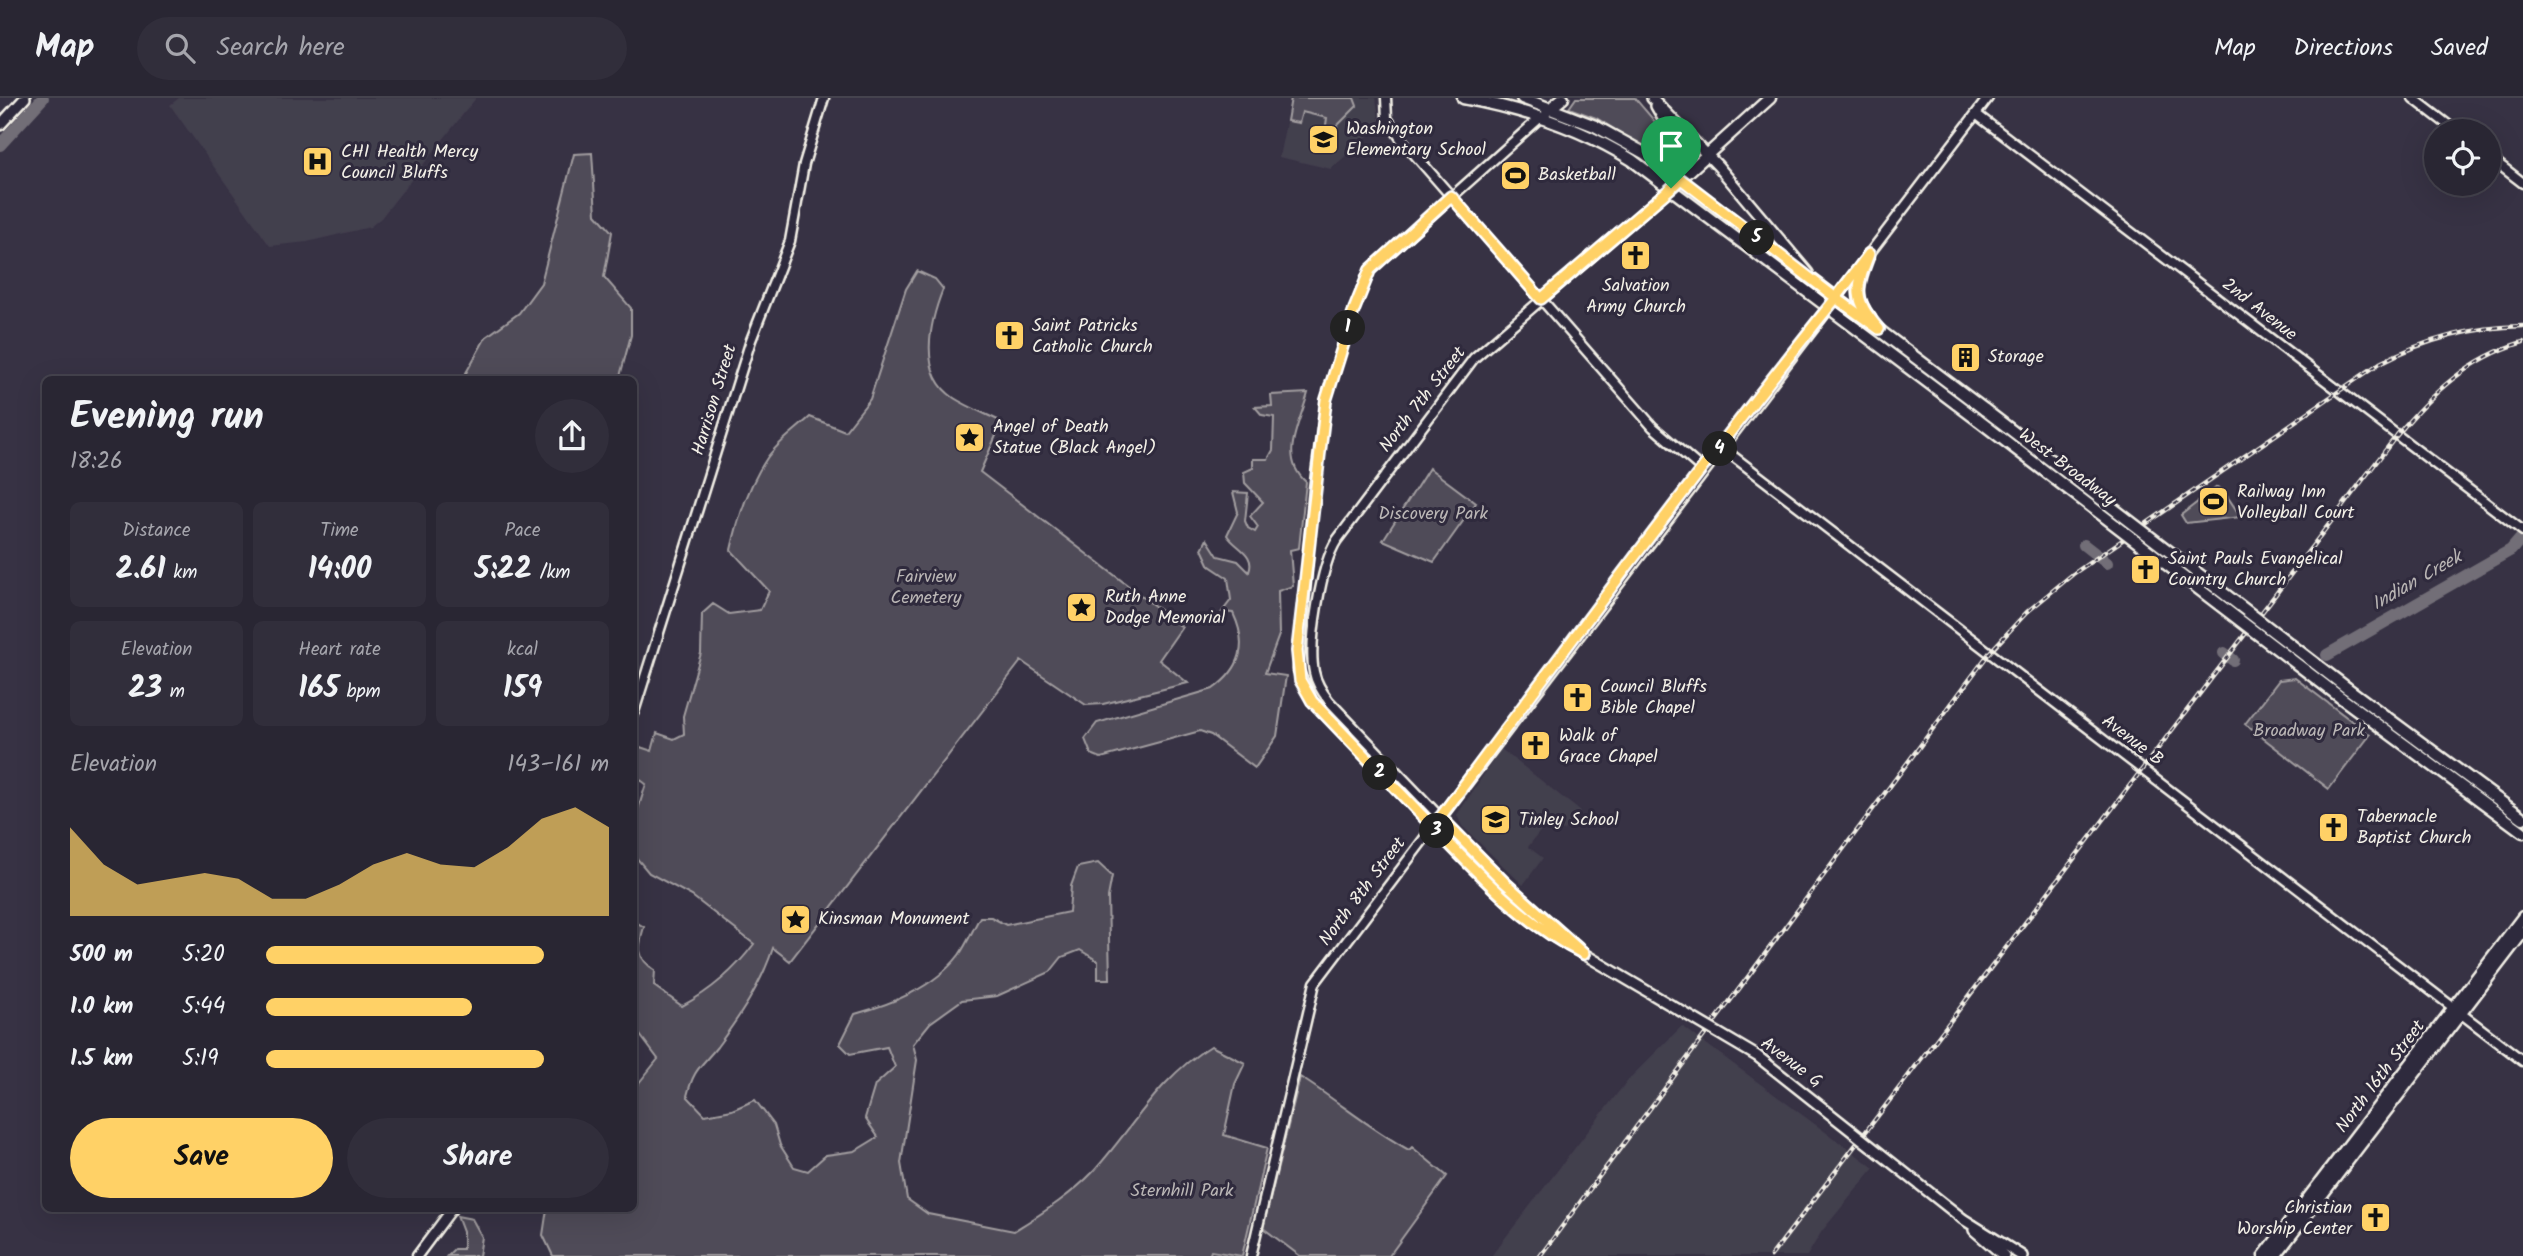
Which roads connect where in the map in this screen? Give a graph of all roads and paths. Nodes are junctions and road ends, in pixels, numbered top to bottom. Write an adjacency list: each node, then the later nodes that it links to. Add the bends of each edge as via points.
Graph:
1 (25, 98): 15 (main road)
2 (824, 98): 32 (street, Harrison Street, via 804,164 790,241 754,328)
3 (1386, 98): 21 (street, via 1391,125)
4 (1463, 98): 13 (main road, West Broadway)
5 (1522, 98): 11 (main road)
6 (1563, 98): 11 (main road)
7 (1652, 98): 16 (main road, West Broadway); 18 (main road, West Broadway, via 1680,148)
8 (1770, 98): 16 (main road, North 7th Street)
9 (1988, 98): 12 (street)
10 (2413, 98): 14 (street)
11 (1551, 108): 13 (main road); 18 (main road, via 1616,136)
12 (1976, 114): 22 (street); 30 (street, 2nd Avenue)
13 (1541, 117): 20 (main road, West Broadway, via 1619,152); 21 (street, Avenue G)
14 (2440, 119)
15 (0, 125)
16 (1707, 155): 18 (main road, North 7th Street); 23 (main road, West Broadway)
17 (2501, 166): 19 (street)
18 (1678, 177): 20 (main road, North 7th Street); 23 (main road)
19 (2523, 183)
20 (1671, 188): 25 (street, North 7th Street); 26 (main road, West Broadway)
21 (1451, 196): 25 (street); 35 (street, Avenue G, via 1366,275 1329,387 1297,661 1304,688 1320,709)
22 (1869, 254): 24 (main road, North 8th Street); 27 (main road, via 1858,298)
23 (1816, 283): 24 (main road, West Broadway)
24 (1836, 298): 26 (main road, North 8th Street); 27 (main road, West Broadway)
25 (1541, 299): 29 (street, via 1660,435); 31 (street, North 7th Street, via 1474,358 1330,552 1322,578 1312,664)
26 (1828, 308): 28 (main road, North 8th Street); 36 (main road, West Broadway, bridge)
27 (1879, 329): 34 (main road, West Broadway, bridge)
28 (1721, 447): 29 (main road, North 8th Street); 40 (street, Avenue B)
29 (1703, 470): 33 (main road, North 8th Street)
30 (2521, 530)
31 (1329, 701): 33 (street, Avenue G)
32 (637, 702)
33 (1440, 817): 35 (main road, North 8th Street); 39 (main road, Avenue G)
34 (2523, 818)
35 (1433, 827): 39 (main road, Avenue G, via 1516,909); 46 (street, North 8th Street, via 1315,984)
36 (2523, 832)
37 (2523, 917): 38 (main road, North 16th Street)
38 (2519, 937): 40 (main road, North 16th Street); 41 (main road, North 16th Street)
39 (1584, 954): 44 (main road, Avenue G, bridge, via 1757,1056)
40 (2453, 1007): 41 (street, Avenue B); 49 (main road, North 16th Street)
41 (2462, 1014): 42 (street, Avenue B); 50 (main road, North 16th Street)
42 (2523, 1061)
43 (450, 1212): 45 (street)
44 (1963, 1219): 47 (main road, Avenue G); 48 (main road, Avenue G)
45 (417, 1256)
46 (1251, 1256)
47 (2004, 1256)
48 (2022, 1256)
49 (2264, 1256)
50 (2275, 1256)

